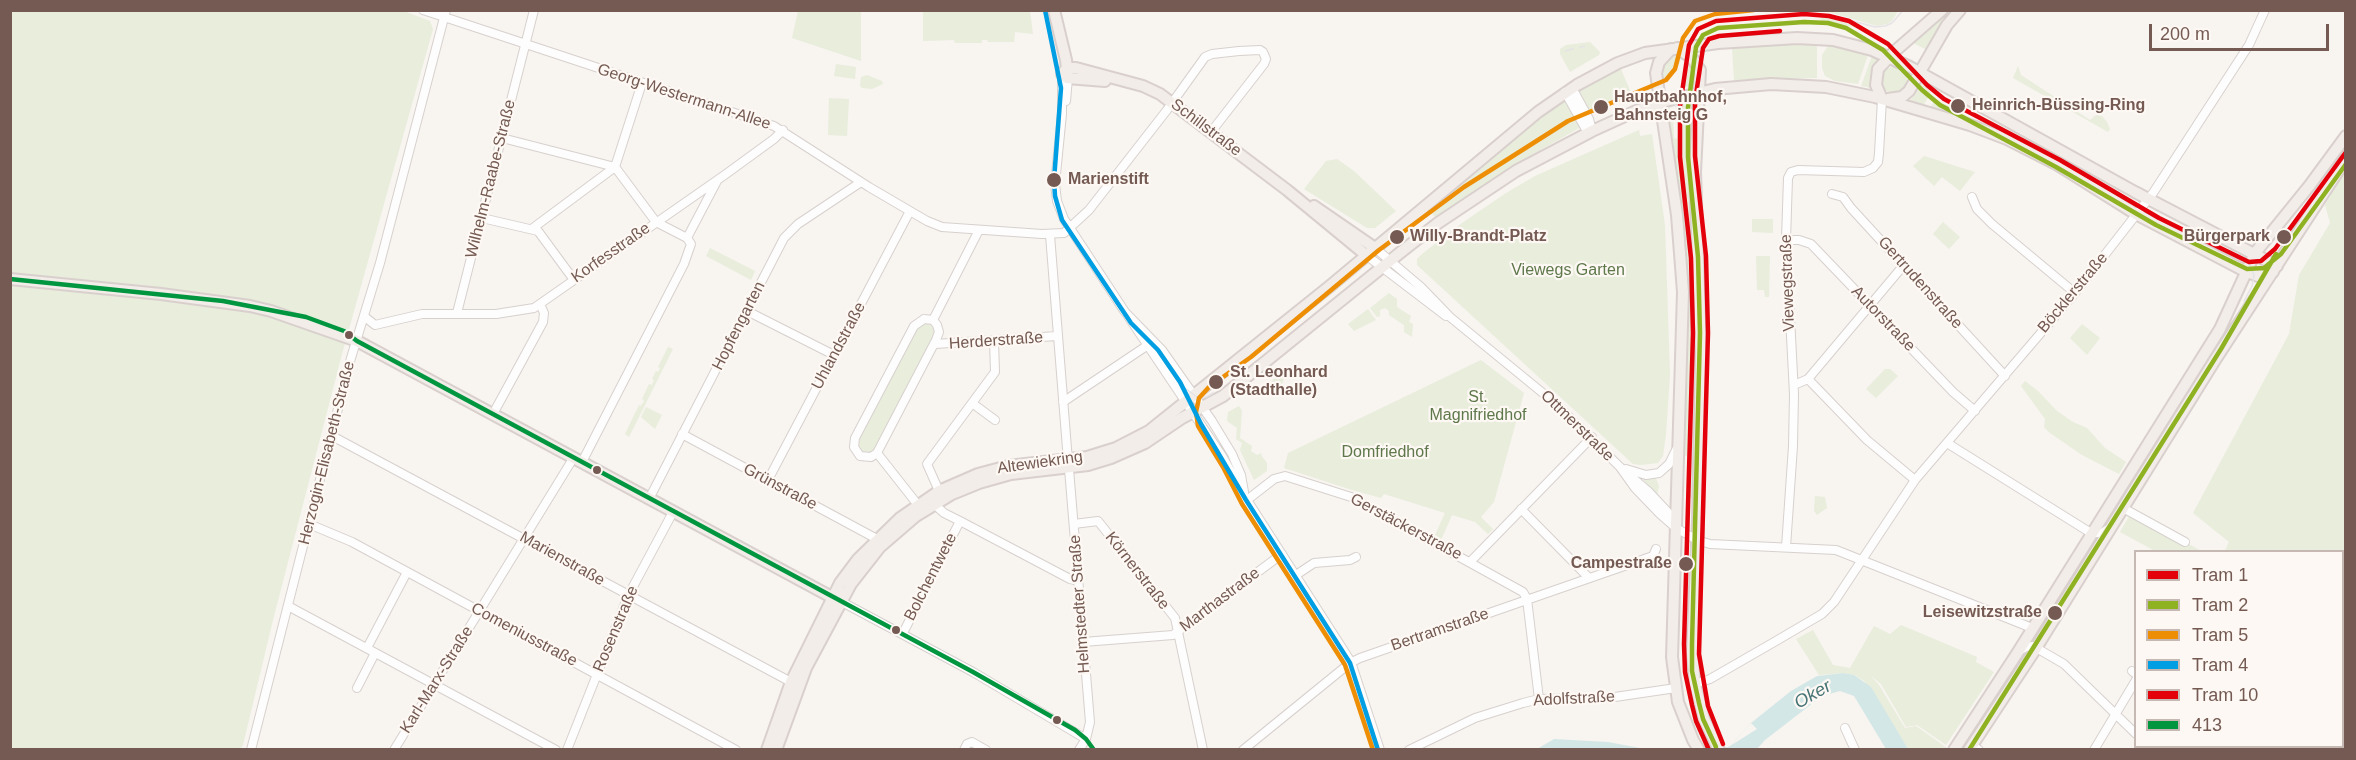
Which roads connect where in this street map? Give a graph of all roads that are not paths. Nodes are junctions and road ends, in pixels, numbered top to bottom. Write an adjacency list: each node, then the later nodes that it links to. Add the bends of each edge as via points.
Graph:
1 (423, 10): 8 (street, Georg-Westermann-Allee)
2 (534, 10): 9 (street, Wilhelm-Raabe-Straße)
3 (1047, 10): 14 (main road)
4 (1054, 10): 14 (main road)
5 (1942, 10): 11 (main road)
6 (1959, 10): 13 (main road)
7 (2265, 10): 34 (street, Böcklerstraße, via 2249,45)
8 (445, 14): 9 (street, Georg-Westermann-Allee); 60 (street, Herzogin-Elisabeth-Straße)
9 (525, 45): 15 (street, Georg-Westermann-Allee); 26 (street, Wilhelm-Raabe-Straße)
10 (1674, 48): 11 (main road, via 1787,38 1820,39 1854,44); 16 (main road, via 1624,60); 18 (main road, via 1699,67); 21 (main road, via 1656,69)
11 (1889, 57): 12 (main road); 19 (main road, via 1876,77)
12 (1900, 62): 13 (main road); 17 (main road, via 1910,78)
13 (1920, 73): 17 (main road); 34 (main road)
14 (1065, 74): 20 (main road, Schillstraße, via 1149,89); 40 (street, via 1055,184 1061,213)
15 (642, 83): 22 (street, Georg-Westermann-Allee); 28 (street)
16 (1569, 90): 24 (street); 45 (main road)
17 (1909, 91): 19 (main road, via 1902,97)
18 (1698, 92): 19 (main road, via 1764,84 1806,85); 21 (main road); 97 (main road)
19 (1882, 99): 36 (main road, via 1970,124 2025,147); 44 (street, Viewegstraße, via 1878,162 1873,168 1859,172 1798,170 1789,175)
20 (1172, 102): 23 (main road, Schillstraße); 23 (street, via 1205,57 1239,51 1263,52 1266,59 1260,69); 40 (street)
21 (1660, 103): 24 (main road); 81 (main road, via 1682,267 1684,326)
22 (783, 130): 29 (street, Korfesstraße); 30 (street, Georg-Westermann-Allee)
23 (1211, 132): 31 (main road, Schillstraße)
24 (1590, 132): 48 (main road, via 1515,171)
25 (2346, 136): 46 (main road)
26 (501, 138): 28 (street); 37 (street, Wilhelm-Raabe-Straße)
27 (2346, 159): 51 (main road)
28 (615, 167): 38 (street); 39 (street)
29 (718, 179): 38 (street, Korfesstraße); 43 (street)
30 (861, 182): 35 (street, Georg-Westermann-Allee); 57 (street, Hopfengarten, via 792,228)
31 (1287, 190): 45 (main road, Schillstraße); 47 (main road, Schillstraße)
32 (1832, 194): 49 (street, Gertrudenstraße, via 1843,196)
33 (1972, 197): 54 (street, via 1977,209 1992,224)
34 (2148, 199): 36 (street, Böcklerstraße); 46 (main road)
35 (910, 211): 41 (street, Georg-Westermann-Allee, via 935,225); 67 (street, Uhlandstraße)
36 (2136, 214): 50 (main road); 54 (street, Böcklerstraße)
37 (482, 218): 39 (street); 58 (street, Wilhelm-Raabe-Straße)
38 (656, 222): 43 (street); 53 (street, Korfesstraße)
39 (533, 228): 53 (street)
40 (1070, 229): 42 (street, Georg-Westermann-Allee); 59 (street)
41 (979, 230): 42 (street, Georg-Westermann-Allee); 61 (street)
42 (1050, 235): 62 (street, Helmstedter Straße)
43 (687, 238): 84 (street, Karl-Marx-Straße, via 691,244 684,264)
44 (1786, 240): 56 (street, Autorstraße, via 1811,244); 70 (street, Viewegstraße)
45 (1376, 248): 47 (main road, Altewiekring); 48 (street)
46 (2255, 253): 50 (main road); 51 (main road)
47 (1366, 255): 48 (street); 71 (main road, Altewiekring)
48 (1385, 264): 74 (main road, Altewiekring, via 1222,396); 80 (street, Ottmerstraße, via 1421,287 1450,317)
49 (1903, 266): 56 (street); 68 (street, Gertrudenstraße)
50 (2245, 271): 51 (main road, via 2255,275); 103 (main road, via 2226,318)
51 (2271, 271): 94 (main road)
52 (10, 279): 63 (main road, via 223,301 271,311)
53 (574, 280): 55 (street, Korfesstraße)
54 (2075, 293): 68 (street, Böcklerstraße)
55 (540, 304): 58 (street, Korfesstraße, via 511,313); 76 (street, via 543,322)
56 (1869, 304): 69 (street); 75 (street, Autorstraße)
57 (747, 310): 67 (street); 78 (street, Hopfengarten)
58 (457, 313): 60 (street, Korfesstraße, via 409,316 375,325)
59 (1128, 316): 66 (street); 71 (street, via 1157,344)
60 (365, 317): 63 (street, Herzogin-Elisabeth-Straße)
61 (933, 320): 65 (street, via 939,332); 83 (street, via 924,319 914,326 855,438 855,451 860,456)
62 (1057, 336): 64 (street, Herderstraße); 72 (street, Helmstedter Straße)
63 (357, 341): 76 (main road); 79 (street, Herzogin-Elisabeth-Straße)
64 (994, 341): 65 (street, Herderstraße); 73 (street, via 995,372)
65 (935, 344): 83 (street)
66 (1148, 345): 71 (street); 72 (street)
67 (834, 355): 87 (street, Uhlandstraße)
68 (2005, 376): 75 (street, Böcklerstraße)
69 (1808, 379): 70 (street); 88 (street, via 1867,440)
70 (1794, 385): 108 (street, Viewegstraße)
71 (1190, 399): 74 (street); 85 (main road, Altewiekring, via 1134,439)
72 (1063, 402): 85 (street, Helmstedter Straße)
73 (972, 403): 77 (street); 89 (street, via 927,464)
74 (1198, 410): 85 (main road, Altewiekring, via 1132,449 1106,460); 90 (street, via 1232,454)
75 (1975, 411): 82 (street, Böcklerstraße)
76 (493, 414): 84 (main road)
77 (995, 420)
78 (682, 434): 87 (street, Grünstraße); 91 (street, Hopfengarten)
79 (332, 436): 99 (street, Herzogin-Elisabeth-Straße); 104 (street, Marienstraße)
80 (1592, 437): 86 (street, Ottmerstraße); 95 (street)
81 (1679, 440): 86 (street, via 1671,460 1659,472 1646,475); 101 (main road)
82 (1947, 442): 88 (street, Böcklerstraße); 103 (street)
83 (877, 453): 93 (street)
84 (578, 460): 91 (main road); 104 (street, Karl-Marx-Straße)
85 (1069, 465): 89 (main road, Altewiekring, via 1026,464 990,470); 92 (main road, Altewiekring, via 994,478); 100 (street, Helmstedter Straße)
86 (1620, 467): 101 (street, Ottmerstraße, via 1642,496)
87 (768, 480): 105 (street, Grünstraße)
88 (1915, 480): 114 (street, Böcklerstraße)
89 (937, 487): 93 (main road, Altewiekring)
90 (1246, 498): 110 (street); 113 (street, Gerstäckerstraße, via 1279,477 1291,477 1358,500)
91 (649, 499): 96 (main road)
92 (934, 504): 98 (street); 121 (main road, Altewiekring, via 880,547)
93 (918, 505): 105 (main road, Altewiekring)
94 (2123, 508): 102 (main road); 107 (street)
95 (1521, 509): 113 (street); 117 (street)
96 (673, 512): 119 (street, Rosenstraße); 121 (main road)
97 (1698, 518): 101 (street); 106 (main road)
98 (960, 521): 118 (street); 126 (street, Bolchentwete)
99 (309, 524): 115 (street, Comeniusstraße, via 339,535); 122 (street, Herzogin-Elisabeth-Straße)
100 (1074, 524): 118 (street, Helmstedter Straße); 125 (street, Körnerstraße, via 1098,521 1175,618)
101 (1679, 527): 106 (street); 111 (street); 139 (main road, via 1672,636)
102 (2112, 528): 103 (street); 129 (main road)
103 (2091, 533): 124 (main road)
104 (524, 539): 119 (street, Marienstraße); 123 (street, Karl-Marx-Straße)
105 (877, 539): 121 (main road, Altewiekring, via 850,569)
106 (1697, 540): 108 (street); 111 (main road)
107 (2185, 542)
108 (1786, 547): 114 (street, via 1826,548)
109 (1656, 549): 117 (street, Bertramstraße, via 1653,556)
110 (1282, 554): 116 (street); 125 (street, Marthastraße)
111 (1696, 554): 137 (main road, via 1692,628)
112 (1356, 557): 116 (street, via 1314,563)
113 (1471, 561): 120 (street, Gerstäckerstraße, via 1523,592)
114 (1862, 562): 124 (street); 137 (street, via 1828,609 1710,679)
115 (407, 572): 123 (street, Comeniusstraße); 128 (street)
116 (1296, 575): 132 (street)
117 (1589, 578): 120 (street, Bertramstraße)
118 (1078, 581): 127 (street, Helmstedter Straße)
119 (628, 596): 133 (street, Rosenstraße); 134 (street, Marienstraße)
120 (1527, 599): 132 (street, Bertramstraße); 140 (street)
121 (837, 600): 126 (street); 134 (main road, Altewiekring); 153 (main road, Altewiekring, via 806,668)
122 (288, 606): 128 (street); 147 (street, Herzogin-Elisabeth-Straße)
123 (480, 611): 133 (street, Comeniusstraße); 136 (street, Karl-Marx-Straße)
124 (2032, 628): 130 (main road)
125 (1178, 631): 127 (street, Marthastraße, via 1173,635); 157 (street, Körnerstraße)
126 (903, 633): 144 (street)
127 (1083, 642): 144 (street, Helmstedter Straße, via 1090,722)
128 (367, 648): 131 (street)
129 (2036, 648): 130 (street, via 2026,647); 141 (street, via 2064,664); 146 (main road)
130 (2018, 652): 163 (main road)
131 (375, 653): 136 (street); 138 (street)
132 (1351, 663): 158 (street, Bertramstraße); 159 (street)
133 (597, 674): 150 (street, Rosenstraße); 151 (street, Comeniusstraße)
134 (791, 682): 152 (main road, Altewiekring)
135 (2134, 683): 141 (street)
136 (434, 684): 148 (street, Karl-Marx-Straße); 149 (street)
137 (1695, 684): 145 (main road, via 1704,719)
138 (357, 688)
139 (1676, 688): 140 (street, Adolfstraße, via 1608,698); 161 (main road, via 1682,714)
140 (1539, 699): 160 (street, Adolfstraße, via 1485,714)
141 (2115, 714): 143 (street); 164 (street)
142 (1845, 728): 162 (street)
143 (2134, 732)
144 (1086, 739): 156 (street)
145 (1718, 748)
146 (1973, 748)
147 (251, 750)
148 (394, 750)
149 (556, 750)
150 (567, 750)
151 (736, 750)
152 (767, 750)
153 (776, 750)
154 (964, 750): 155 (street, via 970,742)
155 (986, 750)
156 (1079, 750)
157 (1203, 750)
158 (1243, 750)
159 (1380, 750)
160 (1409, 750)
161 (1699, 750)
162 (1855, 750)
163 (1954, 750)
164 (2094, 750)

